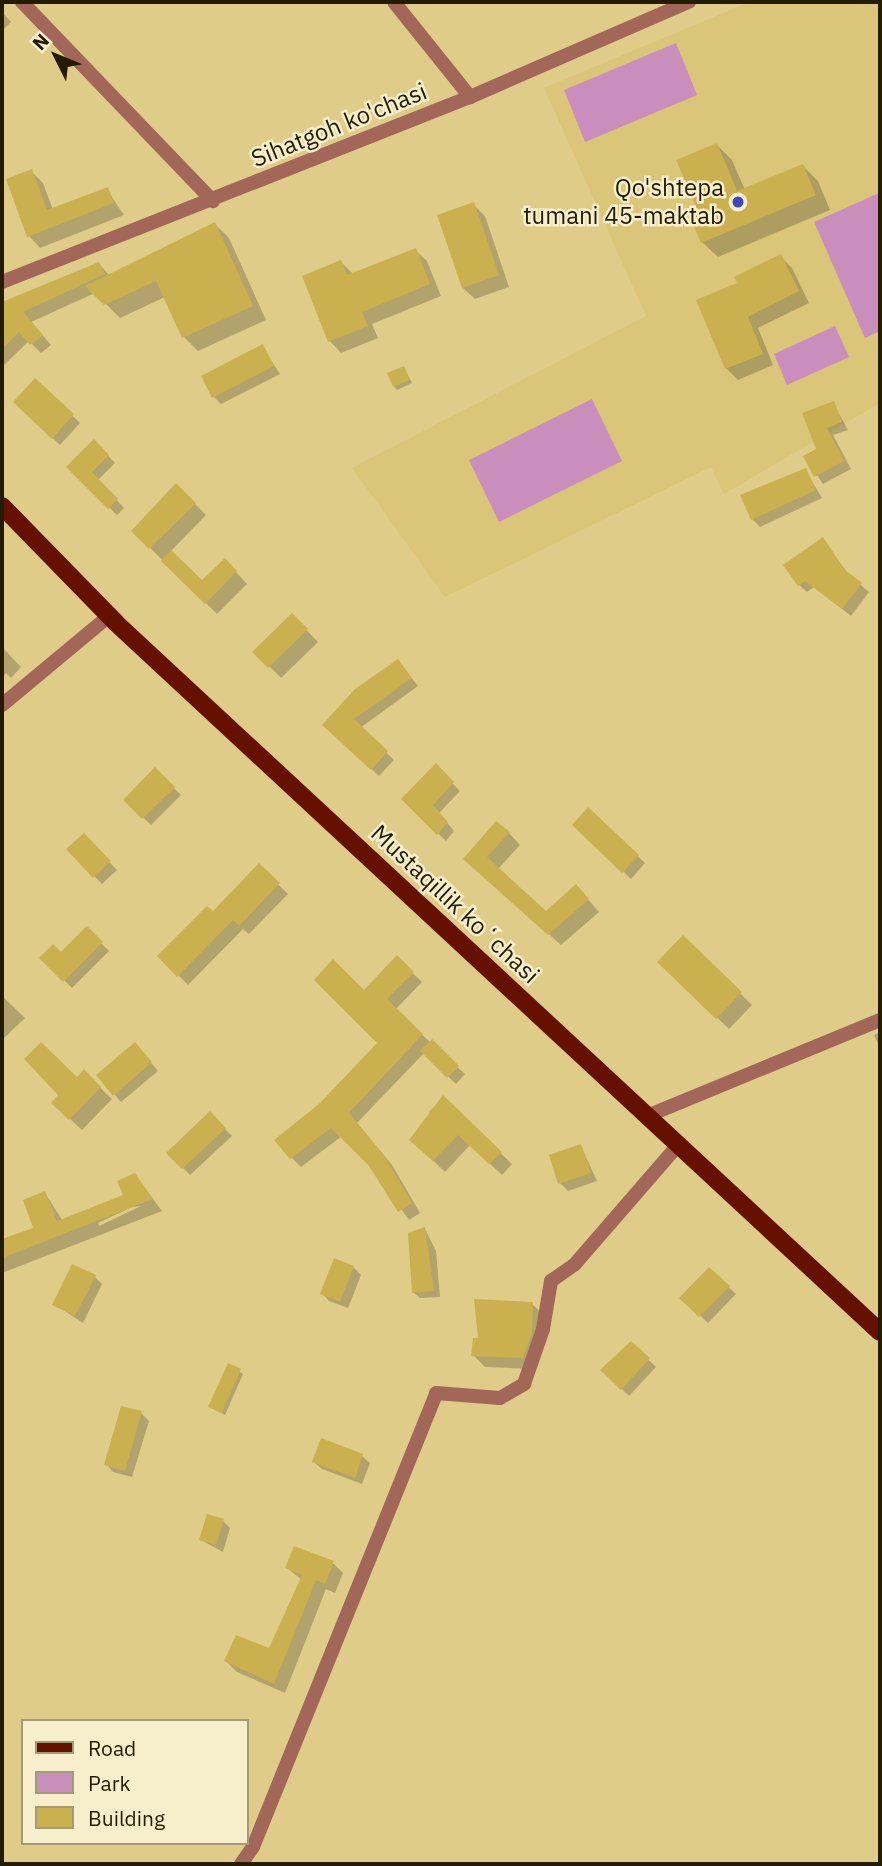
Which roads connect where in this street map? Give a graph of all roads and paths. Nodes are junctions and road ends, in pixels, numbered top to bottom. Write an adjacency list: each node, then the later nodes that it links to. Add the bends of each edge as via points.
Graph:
1 (22, 2): 5 (street)
2 (394, 2): 4 (street)
3 (689, 2): 4 (street, Sihatgoh ko'chasi)
4 (470, 96): 5 (street, Sihatgoh ko'chasi)
5 (213, 201): 6 (street, Sihatgoh ko'chasi)
6 (2, 282)
7 (2, 506): 8 (main road, Mustaqillik koʻchasi)
8 (109, 617): 9 (street); 11 (main road, Mustaqillik koʻchasi)
9 (2, 705)
10 (880, 1020): 11 (street)
11 (648, 1116): 12 (main road, Mustaqillik koʻchasi)
12 (678, 1145): 13 (main road, Mustaqillik koʻchasi); 14 (street, via 575,1264 551,1281 543,1329 524,1384 500,1398 436,1393 253,1847)
13 (880, 1332)
14 (241, 1864)

